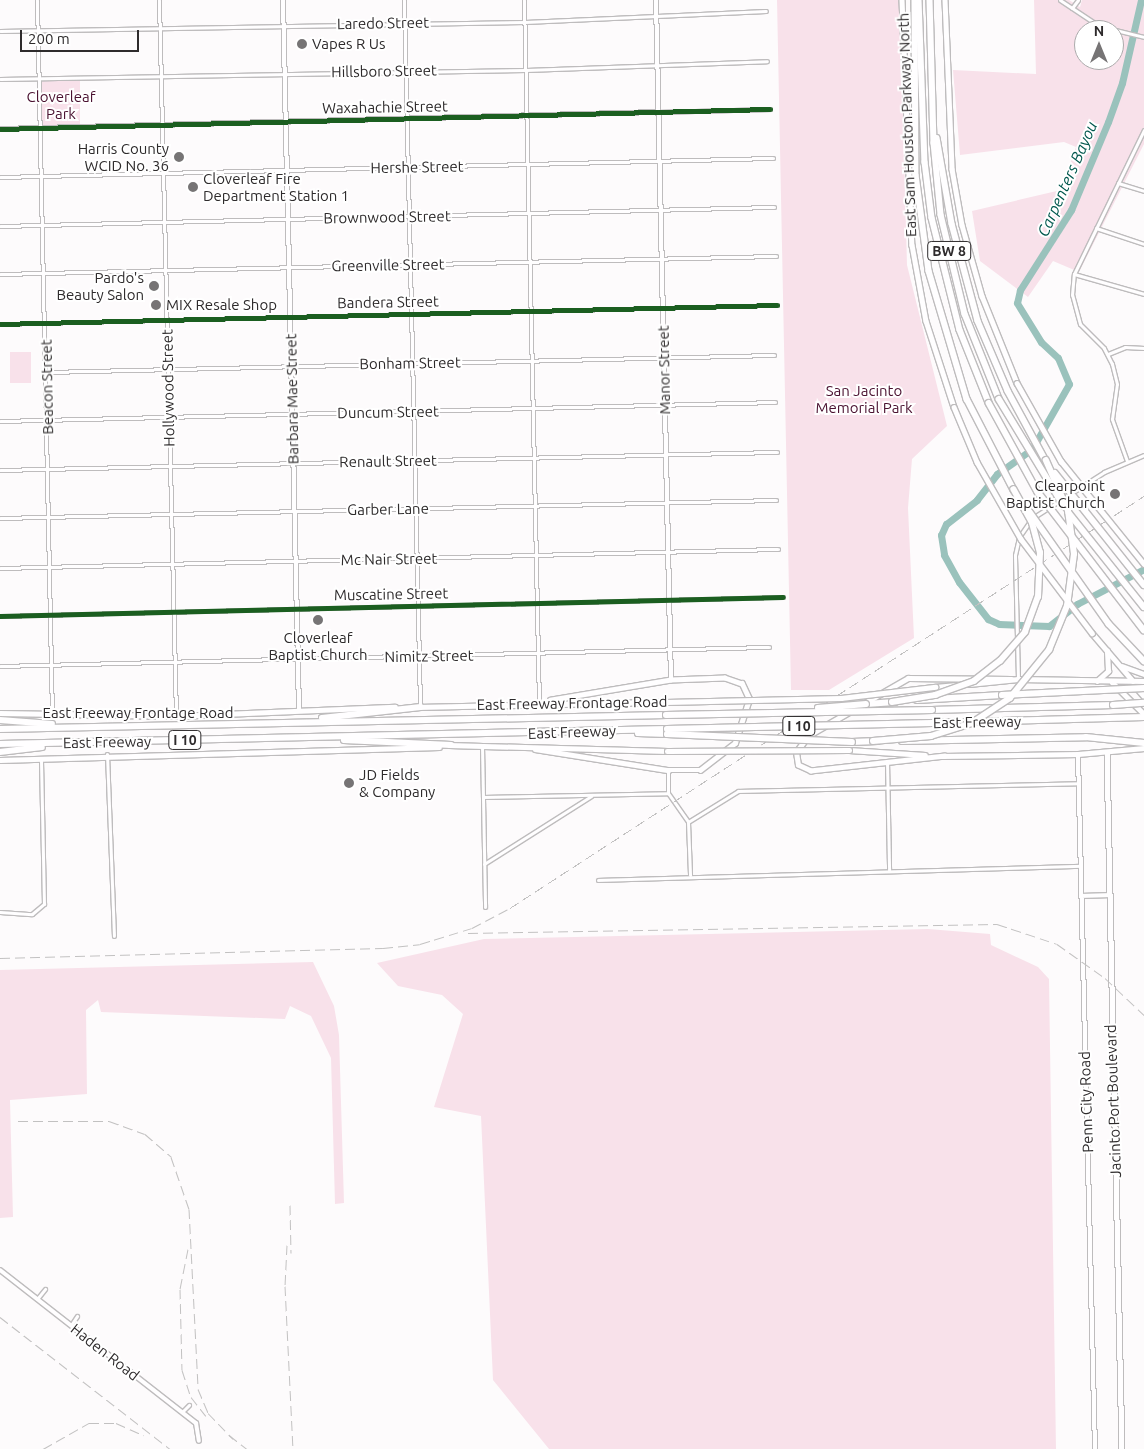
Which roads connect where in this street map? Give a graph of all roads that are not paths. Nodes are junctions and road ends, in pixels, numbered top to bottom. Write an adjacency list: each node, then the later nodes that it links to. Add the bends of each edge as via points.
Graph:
1 (37, 0): 21 (street, Beacon Street)
2 (159, 0): 20 (street, Hollywood Street)
3 (283, 0): 19 (street, Barbara Mae Street)
4 (404, 0): 17 (street)
5 (524, 0): 18 (street)
6 (656, 0): 16 (street, Manor Street)
7 (902, 0): 140 (main road, East Sam Houston Parkway North / BW 8, bridge, via 912,245 926,320 954,407 977,462 1021,539)
8 (915, 0): 109 (highway, via 916,175 938,312 972,411)
9 (919, 0): 137 (highway, East Sam Houston Parkway North / BW 8, bridge, via 925,162 932,218 960,330 989,403 1038,492)
10 (930, 0): 32 (highway, East Sam Houston Parkway North / BW 8)
11 (945, 0): 123 (main road, BW 8, bridge, via 952,168 962,226 982,296 1017,383 1061,461)
12 (1060, 0): 14 (street)
13 (1078, 0): 14 (street)
14 (1072, 8): 23 (street, via 1100,26)
15 (766, 11): 16 (street, Laredo Street)
16 (656, 16): 18 (street, Laredo Street); 25 (street, Manor Street)
17 (404, 22): 18 (street, Laredo Street); 19 (street, Laredo Street); 26 (street)
18 (525, 22): 27 (street)
19 (283, 24): 20 (street, Laredo Street); 28 (street, Barbara Mae Street)
20 (160, 28): 21 (street, Laredo Street); 29 (street, Hollywood Street)
21 (38, 30): 22 (street, Laredo Street); 30 (street, Beacon Street)
22 (0, 31)
23 (1143, 37)
24 (767, 61): 25 (street, Hillsboro Street)
25 (657, 65): 27 (street, Hillsboro Street); 34 (street, Manor Street)
26 (406, 70): 27 (street, Hillsboro Street); 28 (street, Hillsboro Street); 36 (street)
27 (526, 70): 35 (street)
28 (284, 72): 29 (street, Hillsboro Street); 37 (street, Barbara Mae Street)
29 (161, 77): 30 (street, Hillsboro Street); 38 (street, Hollywood Street)
30 (39, 78): 31 (street, Hillsboro Street); 39 (street, Beacon Street)
31 (0, 80)
32 (933, 97): 103 (highway, via 952,224 984,336 1008,392); 132 (highway, East Sam Houston Parkway North / BW 8, bridge, via 938,190 946,240 965,314 999,399 1051,488)
33 (770, 109): 34 (street, Waxahachie Street)
34 (658, 112): 35 (street, Waxahachie Street); 44 (street, Manor Street)
35 (528, 116): 36 (street, Waxahachie Street); 45 (street)
36 (407, 119): 37 (street, Waxahachie Street); 46 (street)
37 (286, 122): 38 (street, Waxahachie Street); 47 (street, Barbara Mae Street)
38 (162, 126): 39 (street, Waxahachie Street); 48 (street, Hollywood Street)
39 (40, 128): 40 (street, Waxahachie Street); 49 (street, Beacon Street)
40 (0, 129)
41 (1144, 130): 42 (street)
42 (1142, 138): 51 (street)
43 (773, 158): 44 (street, Hershe Street)
44 (659, 161): 45 (street, Hershe Street); 54 (street, Manor Street)
45 (529, 164): 46 (street, Hershe Street); 55 (street)
46 (408, 167): 47 (street, Hershe Street); 56 (street)
47 (287, 170): 48 (street, Hershe Street); 57 (street, Barbara Mae Street)
48 (163, 174): 49 (street, Hershe Street); 58 (street, Hollywood Street)
49 (42, 176): 50 (street, Hershe Street); 59 (street, Beacon Street)
50 (0, 177)
51 (1118, 183): 52 (street); 61 (street)
52 (1144, 191)
53 (774, 207): 54 (street, Brownwood Street)
54 (660, 210): 55 (street, Brownwood Street); 64 (street, Manor Street)
55 (530, 213): 56 (street, Brownwood Street); 65 (street)
56 (409, 216): 57 (street, Brownwood Street); 66 (street)
57 (288, 219): 58 (street, Brownwood Street); 67 (street, Barbara Mae Street)
58 (164, 224): 59 (street, Brownwood Street); 68 (street, Hollywood Street)
59 (43, 225): 60 (street, Brownwood Street); 69 (street, Beacon Street)
60 (0, 226)
61 (1096, 228): 62 (street); 71 (street)
62 (1144, 244)
63 (776, 256): 64 (street, Greenville Street)
64 (662, 258): 65 (street, Greenville Street); 74 (street, Manor Street)
65 (530, 262): 66 (street, Greenville Street); 75 (street)
66 (410, 265): 67 (street, Greenville Street); 76 (street)
67 (289, 268): 68 (street, Greenville Street); 77 (street, Barbara Mae Street)
68 (166, 272): 69 (street, Greenville Street); 78 (street, Hollywood Street)
69 (44, 273): 70 (street, Greenville Street); 79 (street, Beacon Street)
70 (0, 274)
71 (1074, 274): 72 (street); 83 (street, via 1072,306 1077,320)
72 (1144, 294)
73 (776, 305): 74 (street, Bandera Street)
74 (663, 308): 75 (street, Bandera Street); 84 (street, Manor Street)
75 (533, 311): 76 (street, Bandera Street); 85 (street)
76 (411, 314): 77 (street, Bandera Street); 86 (street)
77 (290, 317): 78 (street, Bandera Street); 87 (street, Barbara Mae Street)
78 (167, 321): 79 (street, Bandera Street); 88 (street, Hollywood Street)
79 (45, 322): 80 (street, Bandera Street); 89 (street, Beacon Street)
80 (0, 324)
81 (1144, 348): 83 (street, via 1125,346)
82 (774, 354): 84 (street, Bonham Street)
83 (1108, 354): 104 (street, via 1117,384 1112,418)
84 (664, 357): 85 (street, Bonham Street); 91 (street, Manor Street)
85 (534, 360): 86 (street, Bonham Street); 92 (street)
86 (412, 363): 87 (street, Bonham Street); 93 (street)
87 (291, 366): 88 (street, Bonham Street); 94 (street, Barbara Mae Street)
88 (168, 370): 89 (street, Bonham Street); 95 (street, Hollywood Street)
89 (46, 372): 96 (street, Beacon Street)
90 (775, 402): 91 (street, Duncum Street)
91 (665, 405): 92 (street, Duncum Street); 99 (street, Manor Street)
92 (534, 408): 93 (street, Duncum Street); 101 (street)
93 (413, 411): 94 (street, Duncum Street); 102 (street)
94 (292, 414): 95 (street, Duncum Street); 105 (street, Barbara Mae Street)
95 (169, 418): 96 (street, Duncum Street); 106 (street, Hollywood Street)
96 (48, 420): 97 (street, Duncum Street); 107 (street, Beacon Street)
97 (0, 421)
98 (777, 452): 99 (street, Renault Street)
99 (666, 454): 101 (street, Renault Street); 111 (street, Manor Street)
100 (1144, 455): 104 (street)
101 (535, 458): 102 (street, Renault Street); 112 (street)
102 (414, 460): 105 (street, Renault Street); 113 (street)
103 (1046, 461): 127 (highway, bridge); 175 (highway, bridge, via 1068,511 1074,554 1067,606 1049,650 1019,689 980,719 931,736)
104 (1127, 461): 151 (street, via 1025,525 1015,555)
105 (294, 463): 106 (street, Renault Street); 114 (street, Barbara Mae Street)
106 (170, 468): 107 (street, Renault Street); 115 (street, Hollywood Street)
107 (49, 469): 108 (street, Renault Street); 116 (street, Beacon Street)
108 (0, 470)
109 (1014, 490): 144 (highway, bridge, via 1109,624); 159 (highway, bridge, via 1032,523 1040,561 1038,597 1025,632 1000,662 974,681 935,695)
110 (776, 500): 111 (street, Garber Lane)
111 (667, 502): 112 (street, Garber Lane); 119 (street, Manor Street)
112 (537, 506): 113 (street, Garber Lane); 120 (street)
113 (415, 508): 114 (street, Garber Lane); 121 (street)
114 (295, 511): 115 (street, Garber Lane); 122 (street, Barbara Mae Street)
115 (171, 516): 116 (street, Garber Lane); 124 (street, Hollywood Street)
116 (50, 517): 117 (street, Garber Lane); 125 (street, Beacon Street)
117 (0, 518)
118 (778, 549): 119 (street, Mc Nair Street)
119 (668, 552): 120 (street, Mc Nair Street); 129 (street, Manor Street)
120 (538, 555): 121 (street, Mc Nair Street); 130 (street)
121 (416, 558): 122 (street, Mc Nair Street); 131 (street)
122 (296, 561): 124 (street, Mc Nair Street); 133 (street, Barbara Mae Street)
123 (1144, 564)
124 (172, 566): 125 (street, Mc Nair Street); 134 (street, Hollywood Street)
125 (51, 567): 126 (street, Mc Nair Street); 135 (street, Beacon Street)
126 (0, 568)
127 (1144, 585)
128 (783, 597): 129 (street, Muscatine Street)
129 (670, 600): 130 (street, Muscatine Street); 139 (street, Manor Street)
130 (540, 603): 131 (street, Muscatine Street); 141 (street)
131 (418, 606): 133 (street, Muscatine Street); 142 (street)
132 (1144, 607)
133 (297, 609): 134 (street, Muscatine Street); 143 (street, Barbara Mae Street)
134 (174, 614): 135 (street, Muscatine Street); 145 (street, Hollywood Street)
135 (52, 615): 136 (street, Muscatine Street); 146 (street, Beacon Street)
136 (0, 616)
137 (1144, 630)
138 (769, 647): 139 (street, Nimitz Street)
139 (671, 650): 141 (street, Nimitz Street); 152 (street, Manor Street)
140 (1106, 650): 148 (main road, East Sam Houston Parkway North / BW 8); 153 (main road, via 1108,671)
141 (540, 653): 142 (street, Nimitz Street); 160 (street)
142 (419, 656): 143 (street, Nimitz Street); 162 (street)
143 (298, 659): 145 (street, Nimitz Street); 163 (street, Barbara Mae Street)
144 (1144, 661)
145 (175, 663): 146 (street, Nimitz Street); 167 (street, Hollywood Street)
146 (52, 664): 147 (street, Nimitz Street); 166 (street, Beacon Street)
147 (0, 666)
148 (1121, 666): 149 (main road); 156 (main road, East Sam Houston Parkway North / BW 8)
149 (1144, 674)
150 (1010, 679): 151 (main road, East Freeway Frontage Road); 160 (main road, East Freeway Frontage Road, bridge, via 832,698); 190 (main road, via 908,678 809,735 796,752 798,765 811,771)
151 (1018, 679): 153 (main road, East Freeway Frontage Road)
152 (671, 680): 160 (main road); 191 (main road, via 736,679 749,699 741,735 723,756 700,770)
153 (1097, 681): 154 (main road, East Freeway Frontage Road)
154 (1111, 681): 156 (main road, East Freeway Frontage Road); 168 (main road, via 1123,688)
155 (1144, 681): 156 (main road, East Freeway Frontage Road)
156 (1133, 682): 158 (main road, East Sam Houston Parkway North / BW 8)
157 (1144, 688): 159 (highway, bridge)
158 (1144, 696)
159 (892, 702): 164 (highway, bridge)
160 (539, 703): 162 (main road, East Freeway Frontage Road)
161 (1144, 703): 164 (highway, East Freeway / I 10, bridge)
162 (420, 707): 163 (main road, East Freeway Frontage Road); 170 (highway)
163 (299, 709): 167 (main road, East Freeway Frontage Road)
164 (773, 712): 170 (highway, East Freeway / I 10, bridge)
165 (0, 713): 166 (main road, East Freeway Frontage Road)
166 (52, 714): 167 (main road, East Freeway Frontage Road)
167 (176, 716)
168 (1144, 716): 173 (highway, East Freeway / I 10, bridge)
169 (0, 720): 171 (highway)
170 (296, 722): 171 (highway, East Freeway / I 10)
171 (84, 727): 172 (highway, East Freeway / I 10)
172 (0, 729)
173 (667, 731): 174 (highway, East Freeway / I 10); 175 (highway, bridge)
174 (300, 737): 176 (highway, East Freeway / I 10); 179 (highway)
175 (873, 741): 177 (highway, bridge, via 1086,737)
176 (71, 743): 178 (highway, East Freeway / I 10); 183 (highway)
177 (1144, 743)
178 (0, 744)
179 (451, 745): 180 (main road); 185 (main road)
180 (482, 746): 181 (main road); 196 (street)
181 (514, 746): 187 (main road, bridge, via 667,751 849,750); 191 (main road)
182 (1144, 748): 184 (main road)
183 (0, 752)
184 (1107, 753): 186 (main road); 203 (main road, Jacinto Port Boulevard)
185 (107, 754): 188 (main road); 207 (street)
186 (1078, 754): 187 (main road); 192 (street, Penn City Road)
187 (945, 756): 190 (main road)
188 (42, 757): 189 (main road); 206 (street, via 44,904 39,910 24,915)
189 (0, 760)
190 (887, 761): 193 (street)
191 (668, 770): 194 (street)
192 (1078, 783): 193 (street); 199 (street, Penn City Road)
193 (888, 788): 197 (street, via 738,791); 200 (street)
194 (668, 793): 195 (street); 197 (street)
195 (591, 795): 196 (street); 198 (street)
196 (482, 797): 198 (street)
197 (688, 822): 201 (street)
198 (484, 864): 205 (street)
199 (1080, 866): 200 (street); 204 (street, Penn City Road)
200 (889, 870): 201 (street)
201 (690, 875): 202 (street)
202 (598, 880)
203 (1110, 895): 204 (street); 217 (main road, Jacinto Port Boulevard)
204 (1082, 896): 216 (street, Penn City Road)
205 (484, 907)
206 (0, 912)
207 (114, 936)
208 (0, 1270): 210 (street, Haden Road)
209 (45, 1289): 210 (street)
210 (37, 1298): 212 (street, Haden Road)
211 (77, 1316): 212 (street)
212 (70, 1325): 214 (street, Haden Road)
213 (189, 1405): 214 (street)
214 (182, 1412): 215 (street, Haden Road, via 199,1427)
215 (199, 1441)
216 (1095, 1449)
217 (1122, 1449)

